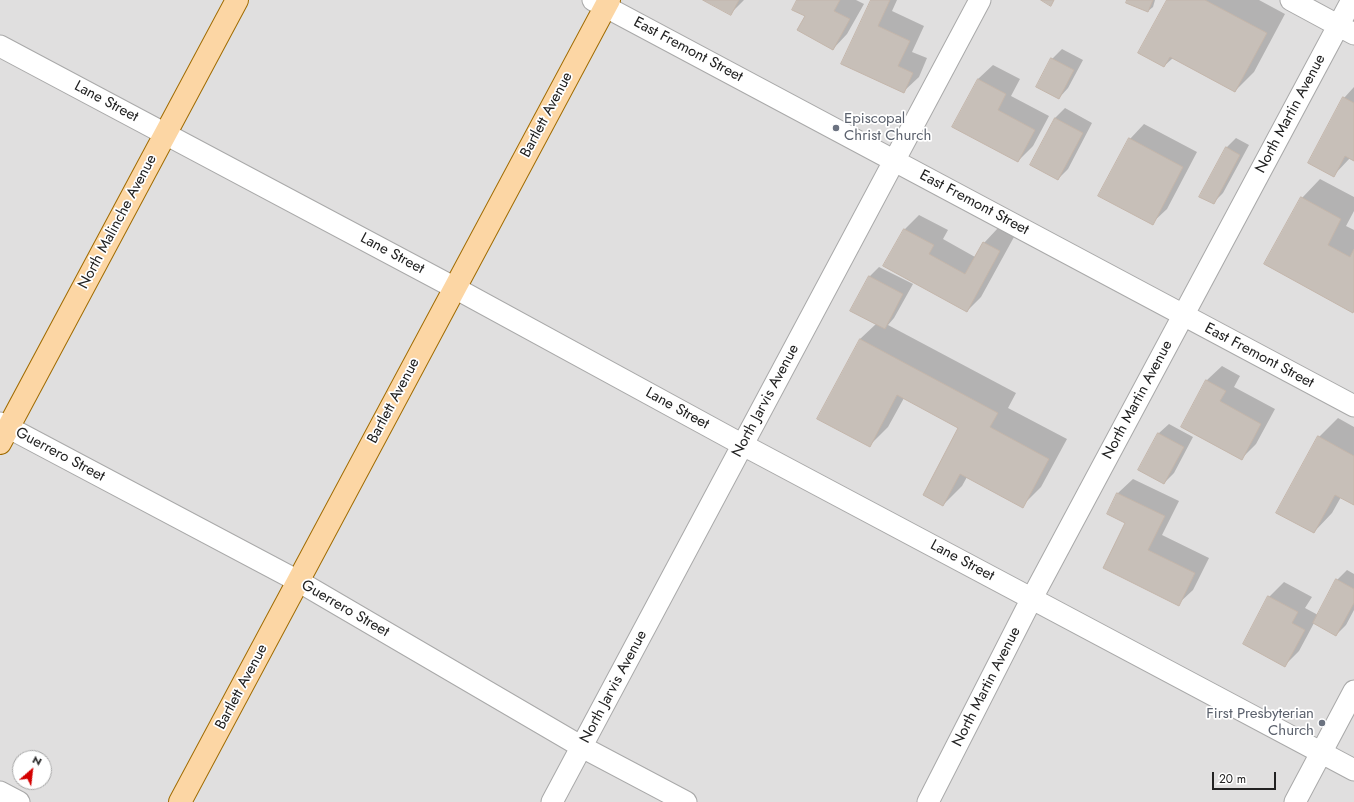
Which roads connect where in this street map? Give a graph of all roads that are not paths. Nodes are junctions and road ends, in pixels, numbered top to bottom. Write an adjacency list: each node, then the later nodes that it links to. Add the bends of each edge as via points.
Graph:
1 (237, 0): 8 (main road, North Malinche Avenue)
2 (980, 0): 9 (street, North Jarvis Avenue)
3 (1291, 0): 6 (street)
4 (1352, 0): 6 (street, North Martin Avenue)
5 (602, 2): 9 (street, East Fremont Street); 10 (main road, Bartlett Avenue)
6 (1346, 30): 11 (street, North Martin Avenue)
7 (0, 46): 8 (street, Lane Street)
8 (165, 134): 10 (street, Lane Street); 13 (main road, North Malinche Avenue)
9 (894, 161): 11 (street, East Fremont Street); 14 (street, North Jarvis Avenue)
10 (455, 288): 14 (street, Lane Street); 15 (main road, Bartlett Avenue)
11 (1183, 315): 12 (street, East Fremont Street); 16 (street, North Martin Avenue)
12 (1354, 406)
13 (3, 431): 15 (street, Guerrero Street)
14 (743, 445): 16 (street, Lane Street); 18 (street, North Jarvis Avenue)
15 (298, 582): 18 (street, Guerrero Street); 23 (main road, Bartlett Avenue)
16 (1032, 598): 19 (street, Lane Street); 26 (street, North Martin Avenue)
17 (1354, 691): 19 (street)
18 (582, 746): 24 (street, North Jarvis Avenue); 25 (street, Guerrero Street)
19 (1321, 752): 20 (street, Lane Street); 27 (street)
20 (1354, 770)
21 (0, 792): 22 (street)
22 (19, 802)
23 (180, 802)
24 (552, 802)
25 (686, 802)
26 (928, 802)
27 (1295, 802)

